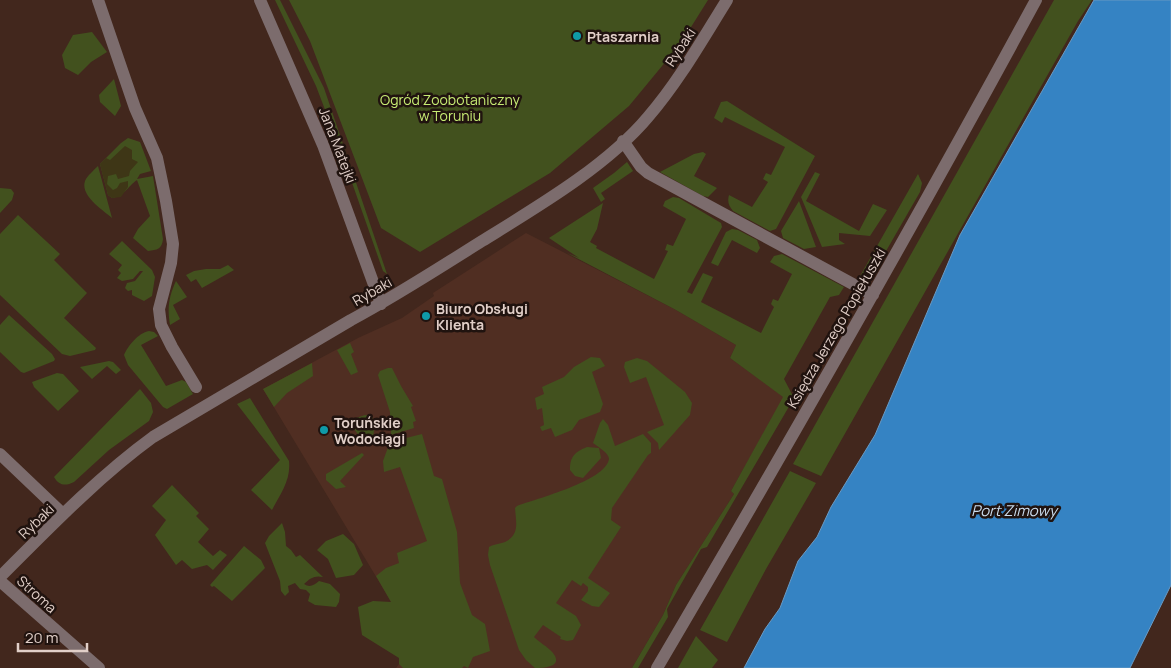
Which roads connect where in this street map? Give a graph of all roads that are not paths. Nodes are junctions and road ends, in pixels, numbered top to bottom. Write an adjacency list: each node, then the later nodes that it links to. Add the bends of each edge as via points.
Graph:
1 (98, 0): 8 (street, via 135,108 157,158 166,201 173,244 159,309 161,325)
2 (260, 0): 7 (street, Jana Matejki, via 323,145)
3 (727, 0): 5 (street, Rybaki, via 666,95)
4 (1036, 0): 6 (street, Księdza Jerzego Popiełuszki)
5 (623, 142): 6 (street, via 648,173); 7 (street, Rybaki, via 540,205)
6 (873, 295): 14 (street, Księdza Jerzego Popiełuszki)
7 (381, 304): 10 (street, Rybaki, via 153,437)
8 (196, 387)
9 (0, 454): 10 (street)
10 (64, 514): 11 (street, Rybaki)
11 (0, 577)
12 (0, 581): 13 (street, Stroma)
13 (99, 668)
14 (657, 668)

